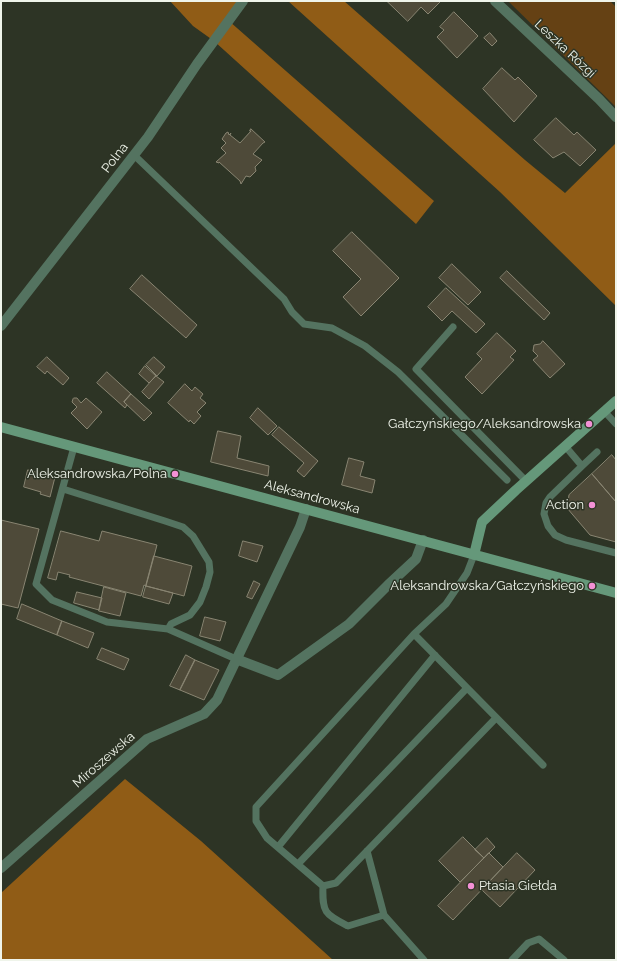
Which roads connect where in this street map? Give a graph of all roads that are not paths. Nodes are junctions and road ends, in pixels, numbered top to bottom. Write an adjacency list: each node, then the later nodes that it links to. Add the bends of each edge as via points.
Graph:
1 (243, 1): 4 (street, Polna)
2 (495, 1): 3 (street, Leszka Rózgi)
3 (616, 117)
4 (134, 155): 5 (street, Polna); 15 (lane, via 284,299 304,324 332,328 365,346 398,372)
5 (1, 326)
6 (453, 327): 16 (lane, via 416,369)
7 (616, 401): 8 (main road)
8 (604, 411): 9 (lane); 11 (main road)
9 (616, 424)
10 (1, 427): 12 (main road, Aleksandrowska)
11 (564, 446): 14 (lane); 16 (main road)
12 (74, 447): 17 (lane); 18 (main road, Aleksandrowska)
13 (597, 452): 14 (lane)
14 (582, 466): 20 (lane, via 546,503 544,514 548,526 555,535 566,540)
15 (507, 480)
16 (526, 481): 21 (main road, via 482,522)
17 (63, 489): 23 (lane, via 36,584 52,600 108,622); 23 (lane, via 183,527 193,536 209,562 210,572 206,588 190,615 171,624)
18 (306, 509): 19 (main road, Aleksandrowska); 26 (street, Miroszewska, via 300,527)
19 (422, 540): 21 (main road, Aleksandrowska); 26 (street, via 416,559 350,624 278,675)
20 (616, 553)
21 (474, 555): 22 (main road, Aleksandrowska); 24 (lane, via 467,573 446,604)
22 (616, 593)
23 (168, 629): 26 (lane)
24 (414, 634): 25 (lane); 30 (lane, via 256,807 256,821 267,838)
25 (435, 655): 27 (lane); 30 (lane)
26 (236, 659): 33 (street, Miroszewska, via 217,700 204,714 147,739)
27 (467, 688): 28 (lane); 32 (lane)
28 (496, 718): 29 (lane); 31 (lane)
29 (543, 765)
30 (278, 848): 32 (lane)
31 (367, 851): 34 (lane, via 336,883); 35 (lane)
32 (298, 864): 34 (lane)
33 (1, 868)
34 (323, 886): 35 (lane, via 322,904 330,917 348,926)
35 (384, 915): 36 (lane)
36 (424, 960)
37 (512, 960): 38 (lane, via 528,943 540,939)
38 (564, 960)

